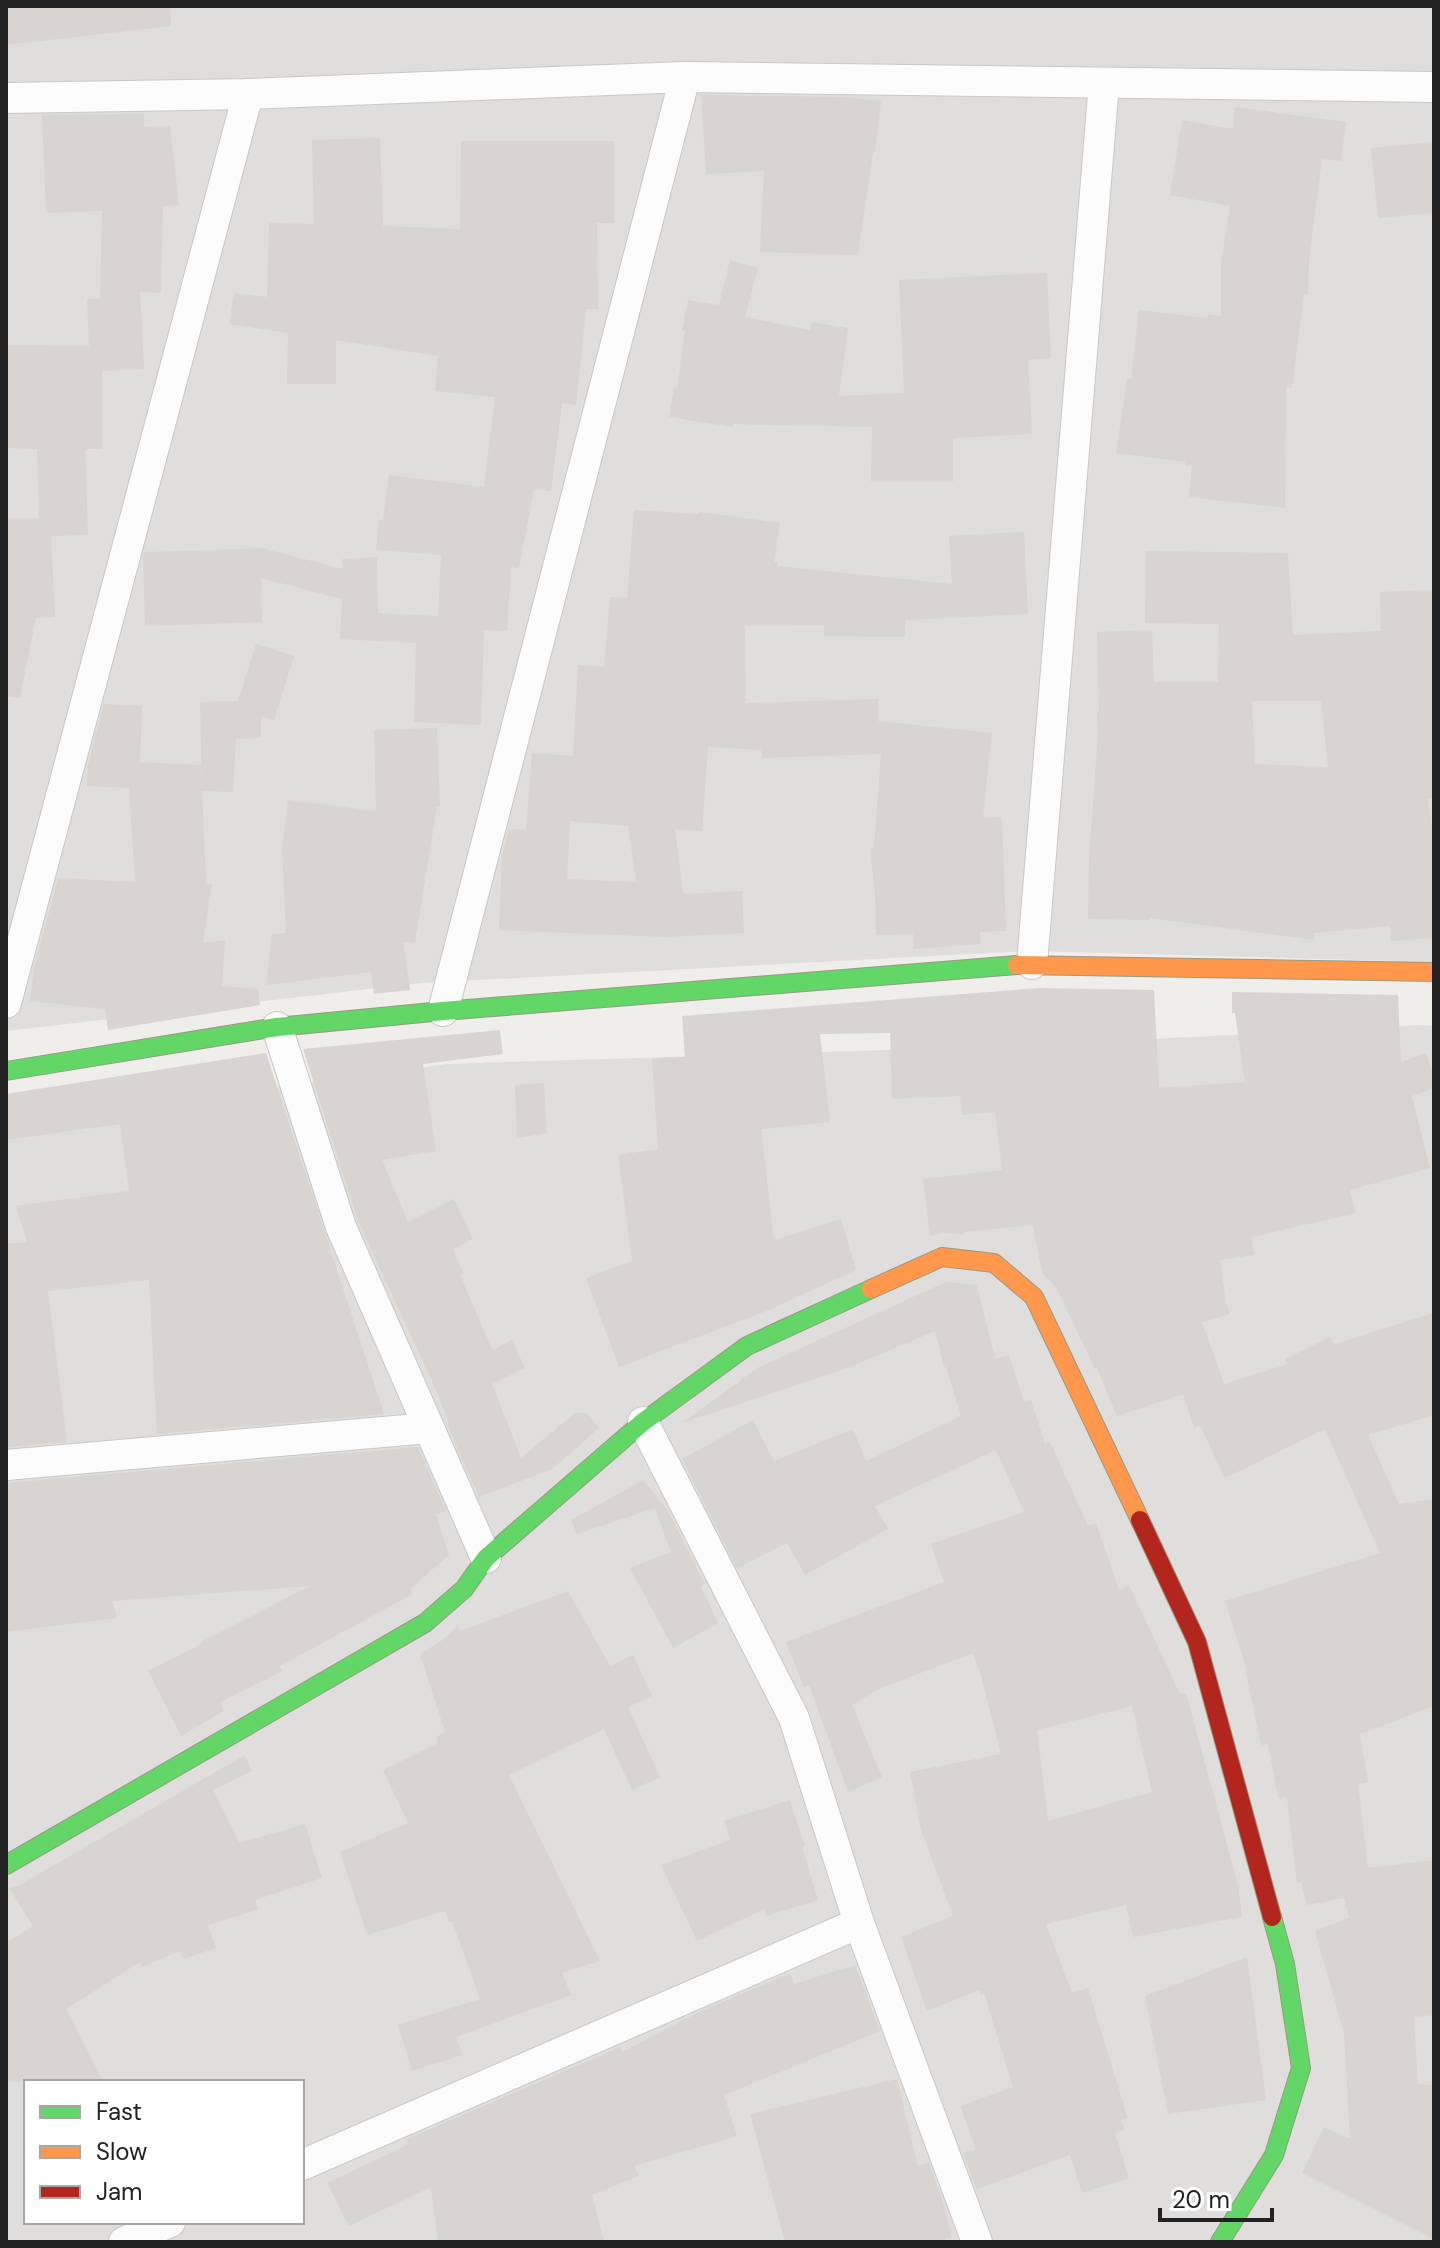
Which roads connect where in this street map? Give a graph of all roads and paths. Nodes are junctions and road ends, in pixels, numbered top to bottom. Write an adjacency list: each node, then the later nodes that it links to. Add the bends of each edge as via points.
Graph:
1 (685, 77): 2 (street); 4 (street); 9 (street)
2 (1104, 83): 3 (street); 6 (street)
3 (1434, 87)
4 (248, 94): 5 (street); 8 (street)
5 (6, 98)
6 (1032, 964): 7 (street); 9 (street)
7 (1434, 972)
8 (6, 1003)
9 (443, 1011): 10 (street)
10 (277, 1027): 11 (street); 13 (street, via 341,1227)
11 (6, 1071)
12 (643, 1422): 15 (street); 17 (street, via 794,1718); 22 (street, via 747,1346 942,1257 994,1263 1034,1297 1197,1642 1285,1964 1301,2068 1274,2155)
13 (429, 1428): 14 (street); 15 (street)
14 (6, 1465)
15 (486, 1558): 16 (street, via 464,1589 425,1623)
16 (6, 1864)
17 (859, 1923): 18 (street); 21 (street)
18 (304, 2164)
19 (165, 2224): 20 (street)
20 (124, 2242)
21 (977, 2242)
22 (1220, 2242)

